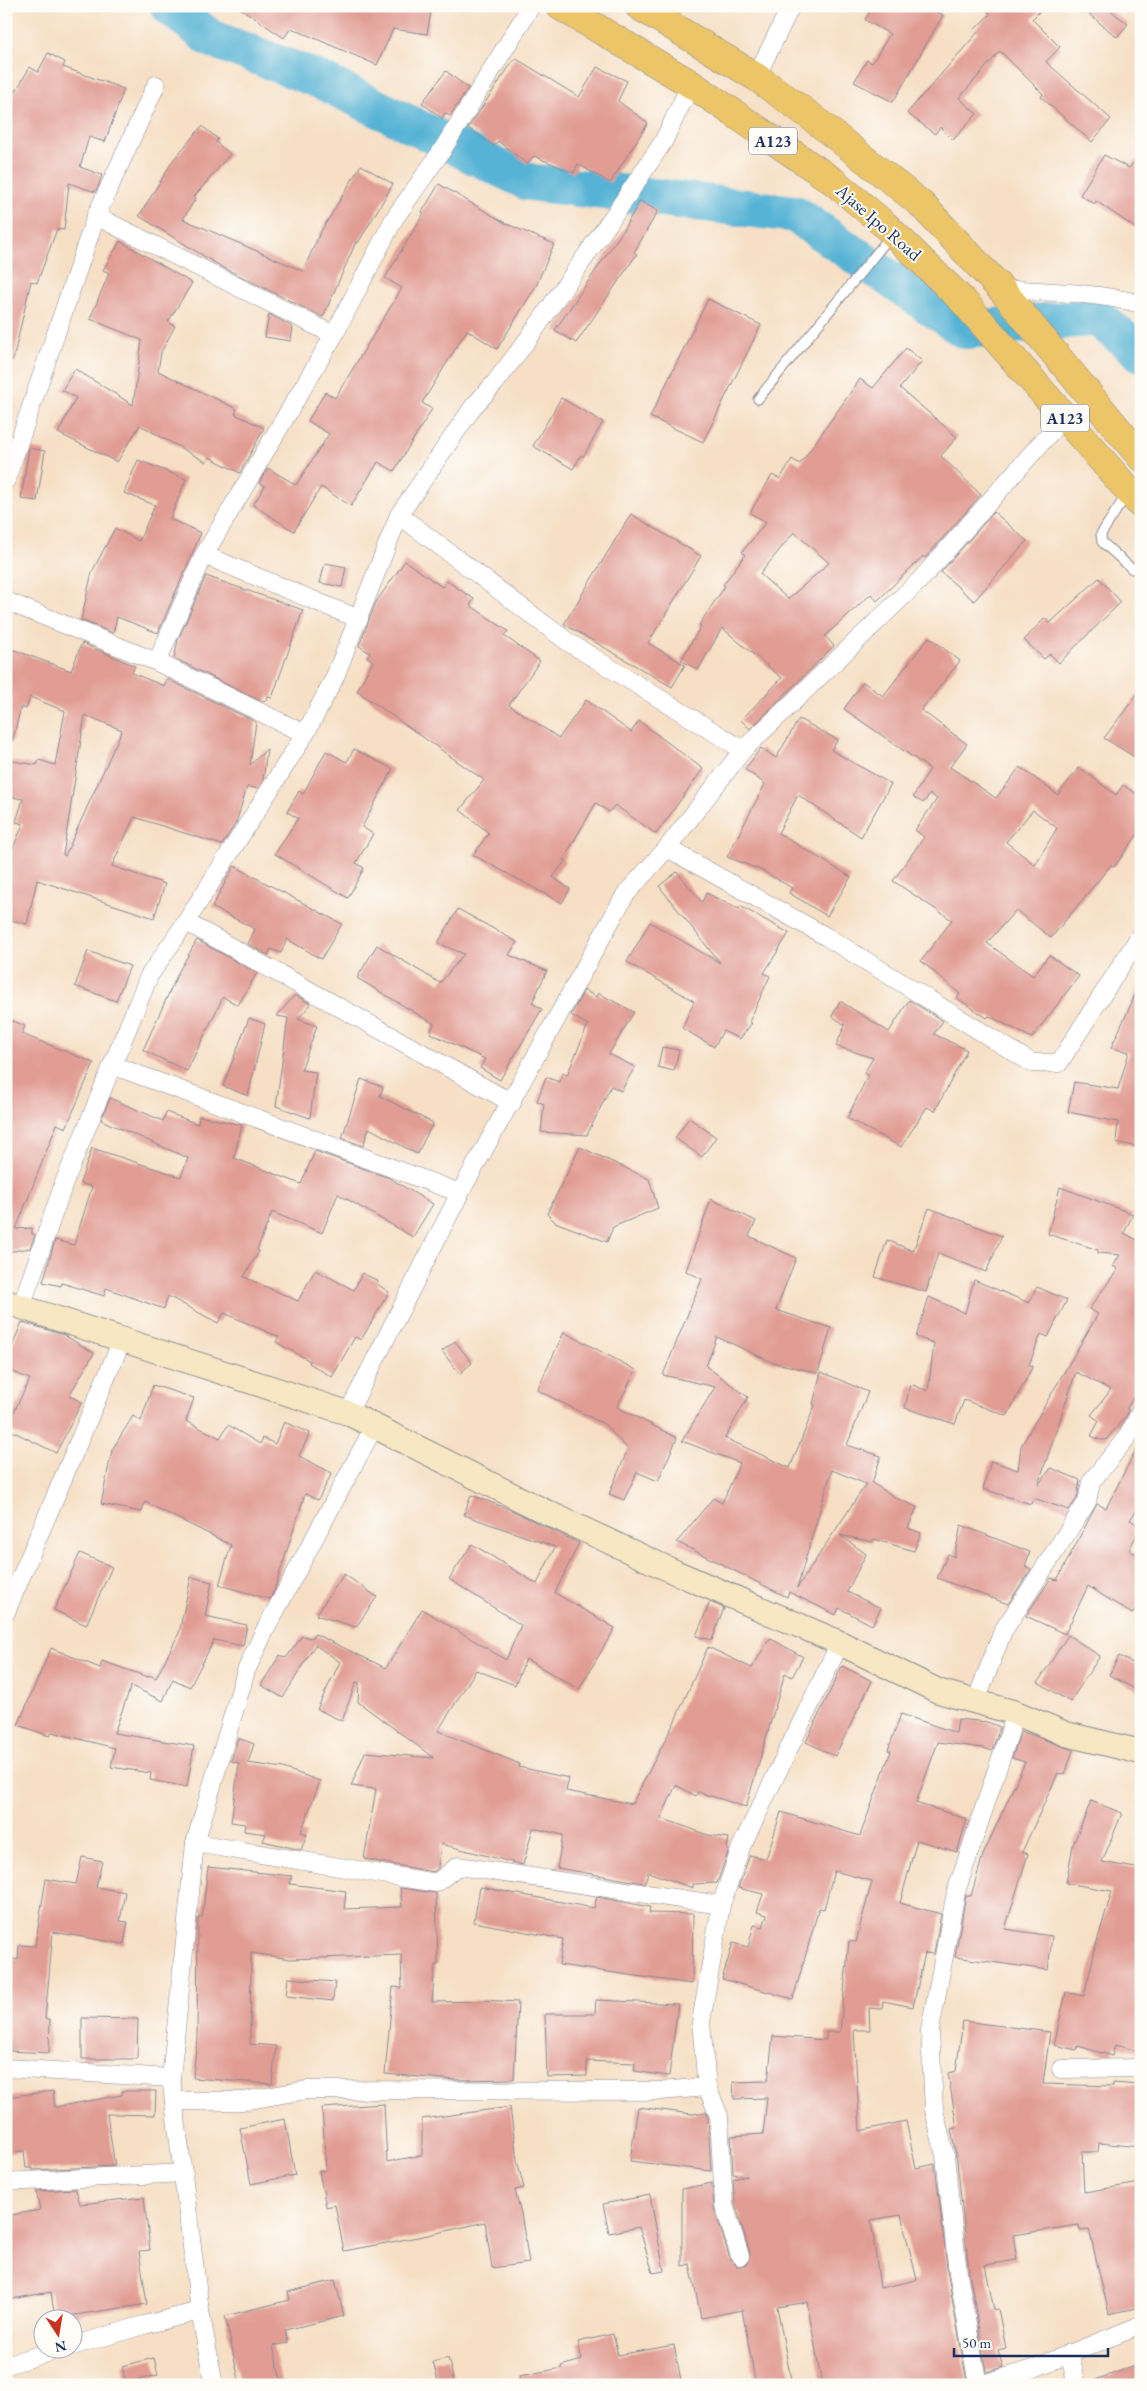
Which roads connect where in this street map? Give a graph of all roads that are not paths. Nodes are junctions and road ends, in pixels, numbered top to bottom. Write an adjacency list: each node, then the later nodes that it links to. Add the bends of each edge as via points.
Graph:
1 (531, 6): 12 (street, via 441,152 394,219)
2 (560, 6): 6 (highway, Ajase Ipo Road / A123)
3 (639, 6): 5 (highway, A123)
4 (791, 6): 5 (street)
5 (756, 77): 10 (highway, A123, via 921,204)
6 (691, 84): 9 (highway, Ajase Ipo Road / A123, via 833,181); 18 (street, via 663,142 617,211 531,335 473,407)
7 (156, 85): 8 (street)
8 (96, 216): 12 (street); 16 (street)
9 (890, 237): 13 (lane); 14 (highway, Ajase Ipo Road / A123, via 964,302)
10 (1001, 289): 11 (street, via 1120,298); 15 (highway, A123)
11 (1141, 304)
12 (334, 335): 19 (street)
13 (758, 399)
14 (1064, 417): 17 (highway, Ajase Ipo Road / A123); 25 (street, via 922,578)
15 (1141, 457)
16 (6, 480)
17 (1135, 498): 20 (lane, via 1100,534 1102,542 1132,568)
18 (399, 515): 22 (street); 25 (street, via 568,642)
19 (204, 555): 22 (street); 23 (street)
20 (1141, 565)
21 (6, 601): 23 (street)
22 (359, 619): 24 (street, via 334,679)
23 (157, 662): 24 (street)
24 (305, 734): 27 (street)
25 (743, 750): 26 (street)
26 (666, 848): 28 (street, via 827,937 1032,1063 1059,1063); 30 (street, via 625,895)
27 (186, 922): 29 (street, via 149,976); 30 (street)
28 (1141, 934)
29 (112, 1065): 31 (street); 32 (street)
30 (512, 1103): 31 (street)
31 (460, 1193): 35 (street)
32 (14, 1304): 33 (street)
33 (123, 1338): 35 (street); 38 (street)
34 (1141, 1411): 37 (street)
35 (348, 1413): 36 (street)
36 (375, 1425): 39 (street, via 555,1516); 43 (street, via 246,1671)
37 (1134, 1440): 40 (street, via 1091,1482 1087,1502 1003,1631)
38 (6, 1612)
39 (840, 1643): 40 (street, via 938,1691); 44 (street, via 741,1847)
40 (976, 1701): 41 (street)
41 (1016, 1713): 42 (street, via 1066,1734); 61 (street, via 956,1892 930,2030 934,2110 945,2156 958,2273)
42 (1141, 1752)
43 (195, 1843): 44 (street, via 436,1883 458,1866); 48 (street)
44 (721, 1905): 49 (street, via 701,2022)
45 (6, 2068): 48 (street)
46 (1141, 2068): 47 (street)
47 (1061, 2069)
48 (171, 2078): 50 (street)
49 (707, 2087): 50 (street, via 660,2091 306,2090 243,2101); 53 (street, via 719,2116 724,2205)
50 (175, 2101): 51 (street)
51 (184, 2173): 52 (street); 54 (street)
52 (6, 2182)
53 (740, 2256)
54 (200, 2311): 56 (street); 60 (street)
55 (1141, 2325): 57 (street)
56 (82, 2343)
57 (1069, 2353): 61 (street, via 1032,2369); 62 (street)
58 (32, 2357): 59 (street)
59 (6, 2365)
60 (214, 2385)
61 (979, 2385)
62 (1077, 2385)

